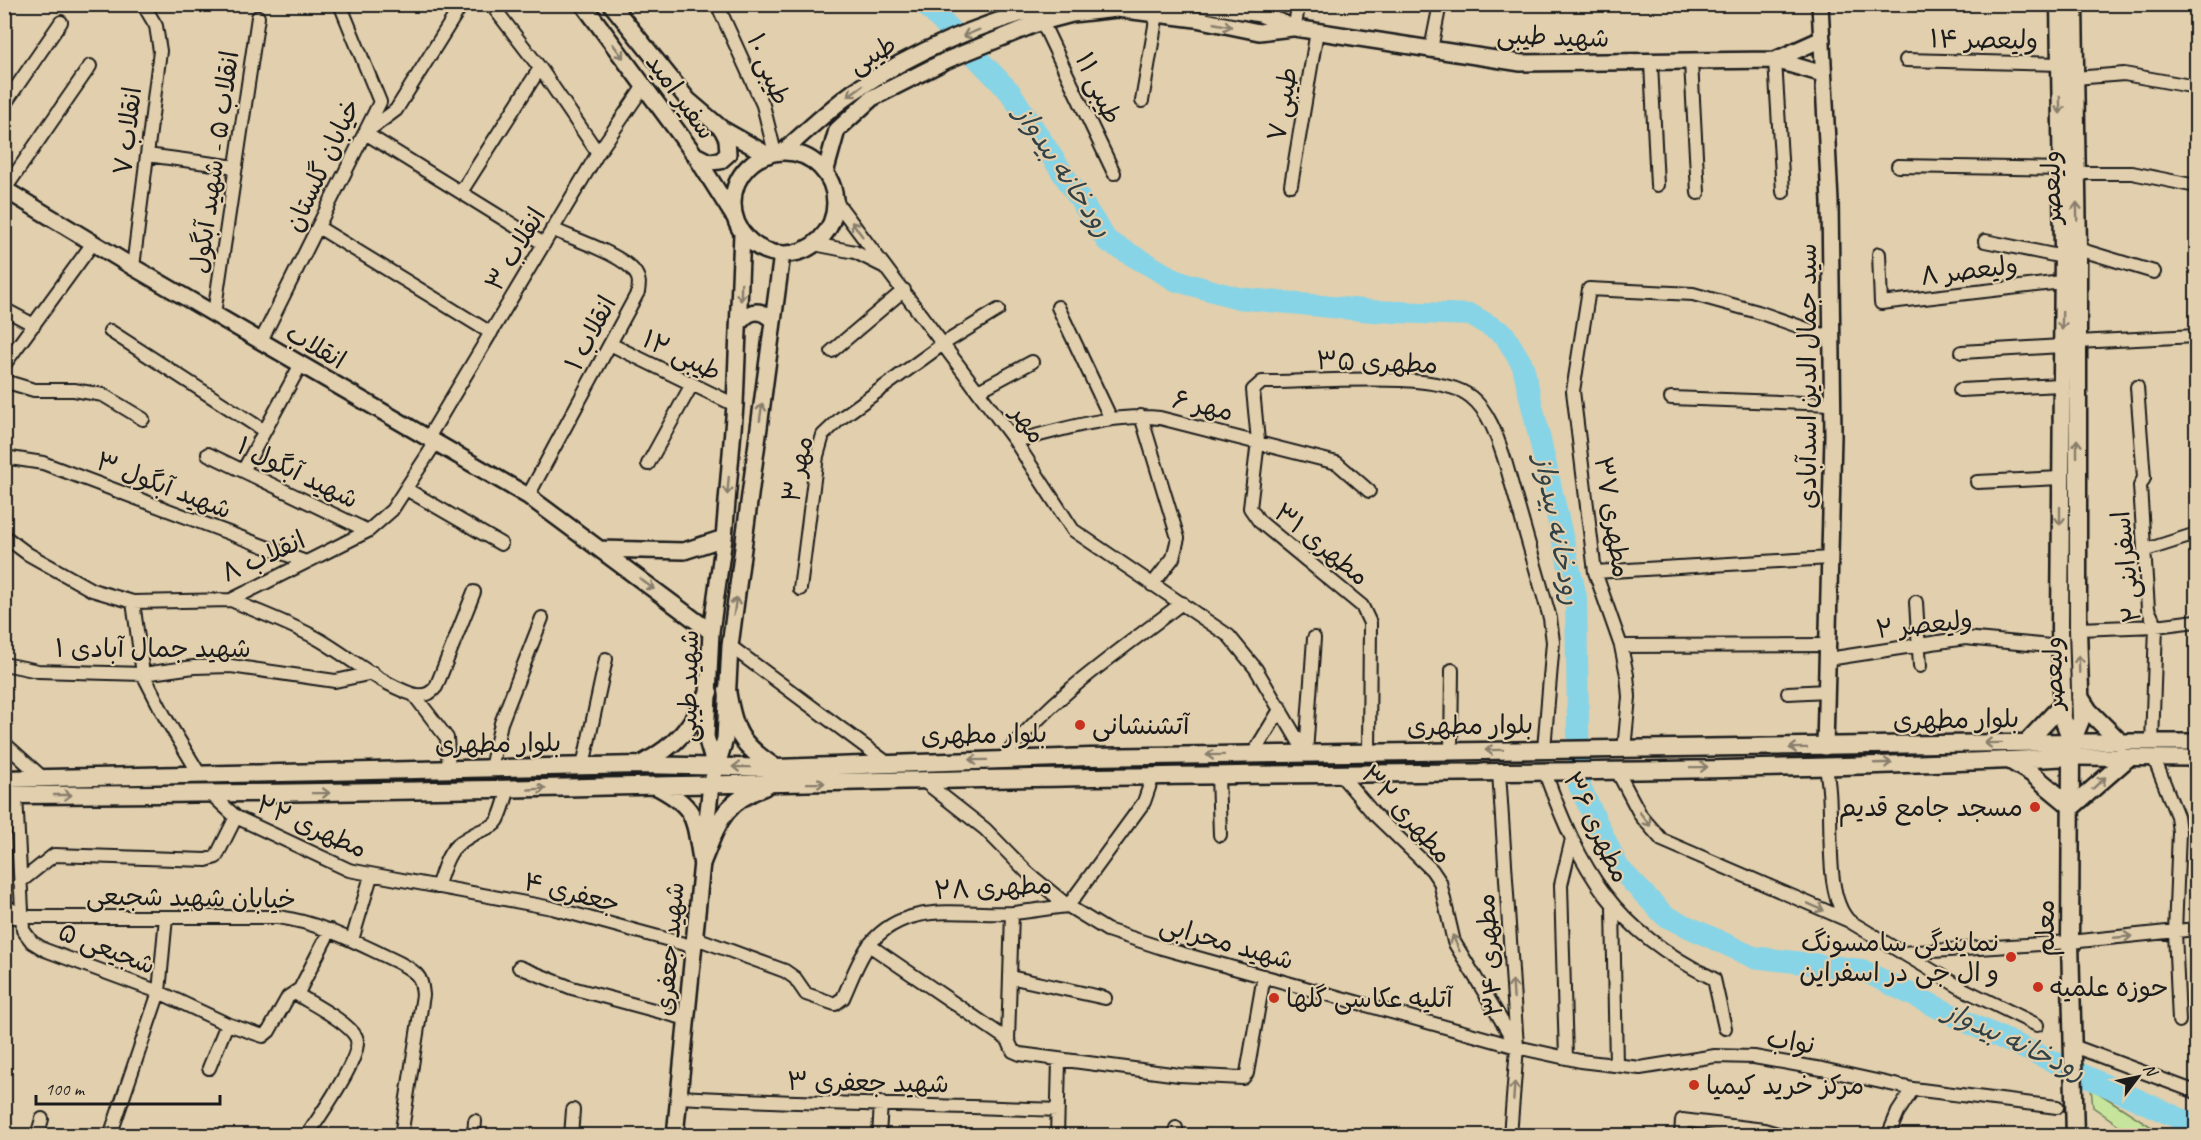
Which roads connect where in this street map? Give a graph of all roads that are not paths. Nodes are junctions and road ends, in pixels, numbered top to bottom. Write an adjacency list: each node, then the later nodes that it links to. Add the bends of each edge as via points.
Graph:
1 (143, 4): 42 (street, انقلاب ۷, via 156,26 160,51)
2 (340, 4): 39 (street, خیابان گلستان, via 380,102)
3 (462, 4): 39 (street, via 396,110)
4 (491, 4): 31 (street)
5 (584, 4): 34 (street, سفیر امید, one-way to 34)
6 (611, 4): 38 (street, سفیر امید, via 688,100)
7 (717, 4): 41 (street, طیبی ۱۰, via 763,105)
8 (1056, 4): 15 (street, شهید طیبی)
9 (1298, 4): 20 (street)
10 (1440, 4): 24 (street)
11 (1820, 4): 23 (street, سید جمال الدین اسدآبادی)
12 (2059, 4): 29 (main road, ولیعصر)
13 (2074, 4): 33 (main road, ولیعصر)
14 (1205, 5): 20 (street, شهید طیبی, via 1260,15)
15 (1039, 12): 16 (street, شهید طیبی, via 1072,14 1117,9); 18 (street, شهید طیبی); 22 (street, شهید طیبی); 48 (street, طیبی ۱۱)
16 (1157, 14): 20 (street, شهید طیبی, one-way to 20, via 1259,32); 36 (street)
17 (258, 17): 45 (street, انقلاب ۵ - شهید آبگول)
18 (999, 21): 41 (street, طیبی, one-way to 41, via 891,68)
19 (61, 22): 37 (street)
20 (1295, 28): 21 (street, شهید طیبی)
21 (1317, 31): 24 (street, شهید طیبی); 49 (street, طیبی ۷)
22 (1002, 38): 47 (street, طیبی, via 947,60 872,98 837,130)
23 (1822, 39): 25 (street, شهید طیبی); 32 (street, سید جمال الدین اسدآبادی)
24 (1431, 49): 28 (street, شهید طیبی, via 1521,63)
25 (1775, 60): 27 (street, شهید طیبی); 32 (street, شهید طیبی); 55 (street)
26 (1906, 60): 29 (street, ولیعصر ۱۴)
27 (1691, 62): 28 (street, شهید طیبی); 56 (street)
28 (1651, 63): 50 (street)
29 (2060, 64): 46 (main road, ولیعصر, one-way to 46)
30 (90, 66): 53 (street)
31 (540, 68): 40 (street); 54 (street)
32 (1823, 74): 83 (street, سید جمال الدین اسدآبادی)
33 (2075, 78): 35 (street, via 2124,74); 46 (main road, ولیعصر)
34 (644, 86): 40 (street, انقلاب ۳); 43 (street, سفیر امید)
35 (2196, 87)
36 (1142, 101)
37 (4, 105)
38 (722, 129): 41 (street, سفیر امید); 43 (street, via 728,154 720,161 709,162)
39 (365, 133): 54 (street); 58 (street, خیابان گلستان)
40 (598, 153): 59 (street, انقلاب ۳)
41 (775, 153): 47 (street, via 799,154); 57 (street, via 753,162 739,180 732,203)
42 (147, 155): 45 (street); 68 (street, انقلاب ۷)
43 (695, 155): 57 (street, سفیر امید)
44 (1898, 165): 46 (street)
45 (236, 167): 76 (street, انقلاب ۵ - شهید آبگول)
46 (2069, 171): 51 (street, via 2132,173); 65 (main road, ولیعصر)
47 (825, 173): 52 (street)
48 (1114, 173)
49 (1291, 185)
50 (1657, 185)
51 (2196, 186)
52 (832, 187): 64 (street, via 832,219); 69 (street, مهر, one-way to 52, via 838,204)
53 (5, 189): 62 (street, انقلاب)
54 (460, 192): 63 (street)
55 (1783, 192)
56 (1698, 193)
57 (735, 219): 60 (street)
58 (318, 227): 81 (street); 84 (street, خیابان گلستان)
59 (552, 230): 63 (street, انقلاب ۳); 85 (street, انقلاب ۱, via 621,260 638,275 638,292)
60 (742, 233): 66 (street, via 753,244); 77 (street, شهید طیبی, one-way to 77)
61 (1985, 241): 65 (street)
62 (93, 243): 68 (street, انقلاب); 79 (street)
63 (544, 244): 81 (street, انقلاب ۳)
64 (814, 244): 66 (street, via 799,252); 69 (street, مهر, via 855,252)
65 (2068, 251): 70 (street); 71 (main road, ولیعصر); 87 (main road, ولیعصر)
66 (782, 254): 78 (street, شهید طیبی)
67 (1879, 254): 71 (street, ولیعصر ۸, via 1881,303)
68 (133, 267): 76 (street, انقلاب)
69 (887, 268): 72 (street, مهر)
70 (2154, 272)
71 (2062, 282): 87 (main road, ولیعصر, one-way to 87)
72 (904, 290): 86 (street, مهر); 88 (street)
73 (1058, 307): 104 (street)
74 (4, 309): 79 (street)
75 (998, 310): 86 (street, مهر ۳)
76 (214, 314): 84 (street, انقلاب)
77 (741, 321): 78 (street, via 757,311); 101 (street, شهید طیبی)
78 (773, 321): 143 (street, شهید طیبی, one-way to 78)
79 (34, 325): 92 (street)
80 (110, 331): 105 (street)
81 (491, 333): 106 (street, انقلاب ۳)
82 (2196, 336): 87 (street)
83 (1832, 338): 100 (street, سید جمال الدین اسدآبادی); 127 (street, مطهری ۳۷, via 1693,294 1589,289 1573,391)
84 (261, 341): 91 (street, انقلاب)
85 (610, 344): 95 (street, طیبی ۱۲); 117 (street, انقلاب ۱)
86 (943, 344): 98 (street, مهر); 129 (street, مهر ۳, via 823,435)
87 (2069, 344): 89 (street); 94 (main road, ولیعصر); 139 (main road, ولیعصر, one-way to 87)
88 (832, 351)
89 (1962, 352)
90 (1032, 362): 98 (street)
91 (301, 364): 105 (street); 106 (street, انقلاب)
92 (4, 365)
93 (4, 381): 103 (street, via 34,390 103,395)
94 (2061, 385): 97 (street); 113 (main road, ولیعصر)
95 (691, 386): 101 (street, طیبی ۱۲); 111 (street)
96 (2137, 387): 124 (street, اسفراینی ۲)
97 (1960, 390)
98 (978, 391): 107 (street, مهر)
99 (1671, 398): 100 (street)
100 (1833, 404): 125 (street, سید جمال الدین اسدآبادی)
101 (735, 405): 121 (street, شهید طیبی, one-way to 121)
102 (1141, 416): 104 (street, مهر ۶); 108 (street, مهر ۶); 128 (street, via 1178,538 1173,558)
103 (143, 419)
104 (1111, 419): 107 (street, مهر ۶)
105 (263, 430): 112 (street)
106 (432, 440): 115 (street, انقلاب ۸); 117 (street, انقلاب)
107 (1015, 441): 128 (street, مهر, via 1073,530)
108 (1258, 441): 116 (street, مهر ۶, via 1337,463); 165 (street, مطهری ۳۵, via 1252,397 1256,385 1262,382 1437,383 1472,397 1497,436 1546,595 1553,642); 172 (street, مطهری ۳۱, via 1250,498 1253,515 1362,606 1370,623)
109 (208, 454): 112 (street, شهید آبگول ۱)
110 (4, 457): 126 (street, شهید آبگول ۳, via 43,463)
111 (648, 464)
112 (243, 471): 118 (street, شهید آبگول ۱)
113 (2060, 478): 114 (street); 138 (main road, ولیعصر, one-way to 138)
114 (1977, 482)
115 (406, 489): 118 (street, انقلاب ۸, via 392,510); 122 (street)
116 (1369, 491)
117 (528, 496): 123 (street, انقلاب)
118 (368, 531): 126 (street, انقلاب ۸)
119 (2196, 534): 124 (street)
120 (4, 536): 132 (street, انقلاب ۸, via 92,590)
121 (724, 538): 123 (street, via 684,551); 140 (street, شهید طیبی)
122 (501, 544)
123 (600, 549): 140 (street, انقلاب, one-way to 140)
124 (2146, 550): 137 (street, اسفراینی ۲, via 2148,609)
125 (1830, 558): 127 (street); 146 (street, سید جمال الدین اسدآبادی)
126 (306, 562): 131 (street, انقلاب ۸)
127 (1595, 572): 144 (street, مطهری ۳۷)
128 (1152, 585): 134 (street, مهر)
129 (800, 589)
130 (474, 592): 157 (street, via 436,687 432,693)
131 (231, 600): 132 (street, انقلاب ۸); 151 (street, via 317,638)
132 (133, 602): 152 (street)
133 (1916, 602): 142 (street)
134 (1182, 603): 160 (street, مهر, via 1229,636); 177 (street, via 1070,690)
135 (542, 618): 184 (street, via 501,723)
136 (2196, 621): 137 (street)
137 (2156, 626): 139 (street); 171 (street, اسفراینی ۲)
138 (2060, 628): 139 (main road); 145 (main road, ولیعصر)
139 (2078, 629): 158 (main road, ولیعصر, one-way to 139)
140 (711, 632): 155 (street, شهید طیبی)
141 (1314, 638): 174 (street)
142 (1917, 645): 145 (street, ولیعصر ۲, via 1965,638); 146 (street, ولیعصر ۲); 149 (street)
143 (730, 646): 153 (street, شهید طیبی); 179 (street)
144 (1621, 646): 146 (street, ولیعصر ۲); 168 (street, مطهری ۳۷, via 1629,697)
145 (2061, 647): 159 (main road, ولیعصر)
146 (1828, 652): 154 (street, سید جمال الدین اسدآبادی)
147 (606, 659): 182 (street)
148 (4, 664): 152 (street, شهید جمال آبادی ۱, via 38,672)
149 (1920, 666)
150 (1452, 670): 169 (street)
151 (373, 673): 152 (street, شهید جمال آبادی ۱, via 335,681 231,666); 157 (street)
152 (143, 674): 191 (street)
153 (727, 690): 183 (street, شهید طیبی, via 725,739); 193 (main road, via 731,718 740,736)
154 (1827, 691): 156 (street); 164 (street, سید جمال الدین اسدآبادی)
155 (709, 692): 180 (main road, via 682,737); 183 (street, شهید طیبی, via 706,737)
156 (1788, 693)
157 (414, 695): 185 (street, via 447,738)
158 (2080, 697): 166 (main road, ولیعصر, via 2081,720); 170 (main road)
159 (2063, 704): 161 (main road); 166 (main road, ولیعصر)
160 (1281, 708): 173 (street); 174 (street, مهر)
161 (2027, 742): 164 (main road, بلوار مطهری, one-way to 164); 166 (main road, بلوار مطهری)
162 (2196, 742): 171 (street)
163 (4, 743): 196 (street)
164 (1825, 747): 168 (main road, بلوار مطهری, one-way to 168)
165 (1548, 749): 167 (main road, بلوار مطهری); 169 (main road, بلوار مطهری, one-way to 169)
166 (2072, 749): 170 (street); 178 (main road, بلوار مطهری); 204 (main road, معلم)
167 (1576, 750): 168 (main road, بلوار مطهری); 188 (main road)
168 (1624, 750)
169 (1451, 751): 172 (main road, بلوار مطهری)
170 (2124, 751): 171 (street); 204 (main road, one-way to 170)
171 (2153, 751): 176 (street); 222 (street, via 2177,816)
172 (1369, 752): 174 (main road, بلوار مطهری)
173 (1253, 754): 174 (main road, بلوار مطهری); 175 (main road, بلوار مطهری, one-way to 175)
174 (1306, 754)
175 (1090, 758): 177 (main road, بلوار مطهری); 195 (main road)
176 (2196, 758)
177 (1003, 759): 179 (main road, بلوار مطهری, one-way to 179)
178 (2009, 760): 181 (main road, بلوار مطهری, one-way to 178); 204 (main road)
179 (886, 762): 193 (main road, بلوار مطهری)
180 (638, 765): 182 (main road, بلوار مطهری); 183 (main road, بلوار مطهری); 199 (main road)
181 (1825, 765): 186 (main road, بلوار مطهری, one-way to 181); 219 (street, via 1831,784 1834,889 1841,913)
182 (583, 766): 184 (main road, بلوار مطهری)
183 (715, 767): 193 (main road, بلوار مطهری, one-way to 183); 200 (street, شهید جعفری)
184 (491, 768): 185 (main road, بلوار مطهری)
185 (448, 769): 191 (main road, بلوار مطهری)
186 (1616, 769): 188 (main road, بلوار مطهری); 219 (street, one-way to 219, via 1641,816 1662,840)
187 (1548, 770): 188 (main road, بلوار مطهری); 189 (main road, بلوار مطهری); 207 (street, مطهری ۳۶)
188 (1575, 770)
189 (1499, 772): 190 (main road, بلوار مطهری); 242 (street, مطهری ۳۴, one-way to 189)
190 (1339, 773): 192 (main road, بلوار مطهری); 242 (street, مطهری ۳۲, one-way to 190, via 1454,942 1440,882)
191 (200, 775): 196 (main road, بلوار مطهری)
192 (1218, 775): 194 (main road, بلوار مطهری); 206 (street)
193 (775, 776): 198 (main road, بلوار مطهری, one-way to 198); 200 (main road, بلوار مطهری); 208 (main road, via 735,801 721,815)
194 (1153, 776): 195 (main road, بلوار مطهری); 213 (street, مطهری ۲۸, via 1144,802)
195 (1090, 777): 198 (main road, بلوار مطهری)
196 (43, 778): 197 (main road, بلوار مطهری)
197 (4, 779)
198 (925, 782): 213 (street, شهید محرابی, via 985,830)
199 (644, 784): 200 (main road, بلوار مطهری); 201 (main road, بلوار مطهری, one-way to 199); 208 (main road, via 680,798 689,808)
200 (711, 785): 208 (street, شهید جعفری)
201 (508, 791): 203 (main road, بلوار مطهری, one-way to 201); 211 (street, via 500,821 460,842 449,854)
202 (10, 795): 203 (main road, بلوار مطهری, one-way to 203); 210 (street)
203 (212, 795): 205 (street, مطهری ۲۲)
204 (2072, 807): 225 (main road, معلم)
205 (236, 817): 209 (street, مطهری ۲۲, via 349,870); 210 (street, via 216,857 206,860 54,855)
206 (1220, 835)
207 (1572, 839): 214 (street, مطهری ۳۶); 243 (street, via 1561,885)
208 (702, 862): 224 (street, شهید جعفری)
209 (371, 876): 211 (street, مطهری ۲۲); 223 (street)
210 (20, 882): 217 (street)
211 (437, 887): 224 (street, جعفری ۴, via 552,908)
212 (4, 904): 217 (street)
213 (1068, 906): 215 (street, مطهری ۲۸); 229 (street, شهید محرابی, via 1107,930)
214 (1613, 907): 239 (street, مطهری ۳۶, via 1653,943 1714,979); 245 (street)
215 (1012, 913): 226 (street, مطهری ۲۸, via 929,912 908,916 886,928); 230 (street)
216 (4, 917): 217 (street, خیابان شهید شجیعی)
217 (22, 917): 218 (street, خیابان شهید شجیعی); 231 (street, شجیعی ۵, via 25,935 45,950)
218 (166, 917): 221 (street, خیابان شهید شجیعی, via 278,917); 231 (street)
219 (1849, 921): 227 (street)
220 (2196, 929): 222 (street)
221 (330, 930): 223 (street, خیابان شهید شجیعی); 232 (street)
222 (2175, 932): 225 (street, one-way to 222); 236 (street)
223 (352, 940): 259 (street, خیابان شهید شجیعی, via 402,965 416,974 422,984 422,1009)
224 (695, 942): 233 (street, جعفری ۴, via 785,971 806,994 830,1004); 235 (street, شهید جعفری)
225 (2070, 942): 227 (street); 241 (main road, معلم)
226 (869, 945): 233 (street, مطهری ۲۸); 240 (street)
227 (1901, 953): 238 (street)
228 (519, 967): 235 (street, via 572,988)
229 (1264, 976): 242 (street, شهید محرابی); 244 (street, via 1243,1078)
230 (1010, 977): 234 (street); 240 (street)
231 (159, 992): 237 (street, شجیعی ۵); 257 (street)
232 (295, 993): 237 (street, شجیعی ۵, via 283,1004 266,1034 258,1036); 258 (street, via 346,1027 358,1042 353,1060)
233 (843, 998)
234 (1105, 998)
235 (687, 1019): 249 (street, شهید جعفری)
236 (2180, 1021)
237 (227, 1024): 246 (street)
238 (2037, 1025)
239 (1725, 1028)
240 (1008, 1040): 244 (street, via 1013,1051 1020,1054)
241 (2073, 1046): 248 (street); 269 (main road, معلم)
242 (1517, 1047): 243 (street, نواب); 265 (street, مطهری ۳۴, one-way to 242)
243 (1566, 1058): 245 (street, نواب)
244 (1059, 1061): 253 (street)
245 (1616, 1065): 247 (street, نواب, via 1640,1068 1715,1056 1754,1057)
246 (209, 1068)
247 (1913, 1089): 251 (street, نواب); 268 (street)
248 (2196, 1092)
249 (679, 1097): 250 (street, شهید جعفری ۳); 262 (street, شهید جعفری)
250 (881, 1104): 253 (street, شهید جعفری ۳); 263 (street)
251 (2057, 1107)
252 (573, 1110): 261 (street)
253 (1057, 1110): 264 (street)
254 (42, 1119): 256 (street)
255 (475, 1121): 260 (street)
256 (37, 1136)
257 (110, 1136)
258 (307, 1136)
259 (401, 1136)
260 (474, 1136)
261 (571, 1136)
262 (675, 1136)
263 (879, 1136)
264 (1056, 1136)
265 (1510, 1136)
266 (1681, 1136): 267 (street, via 1682,1119)
267 (1785, 1136)
268 (1888, 1136)
269 (2075, 1136)

